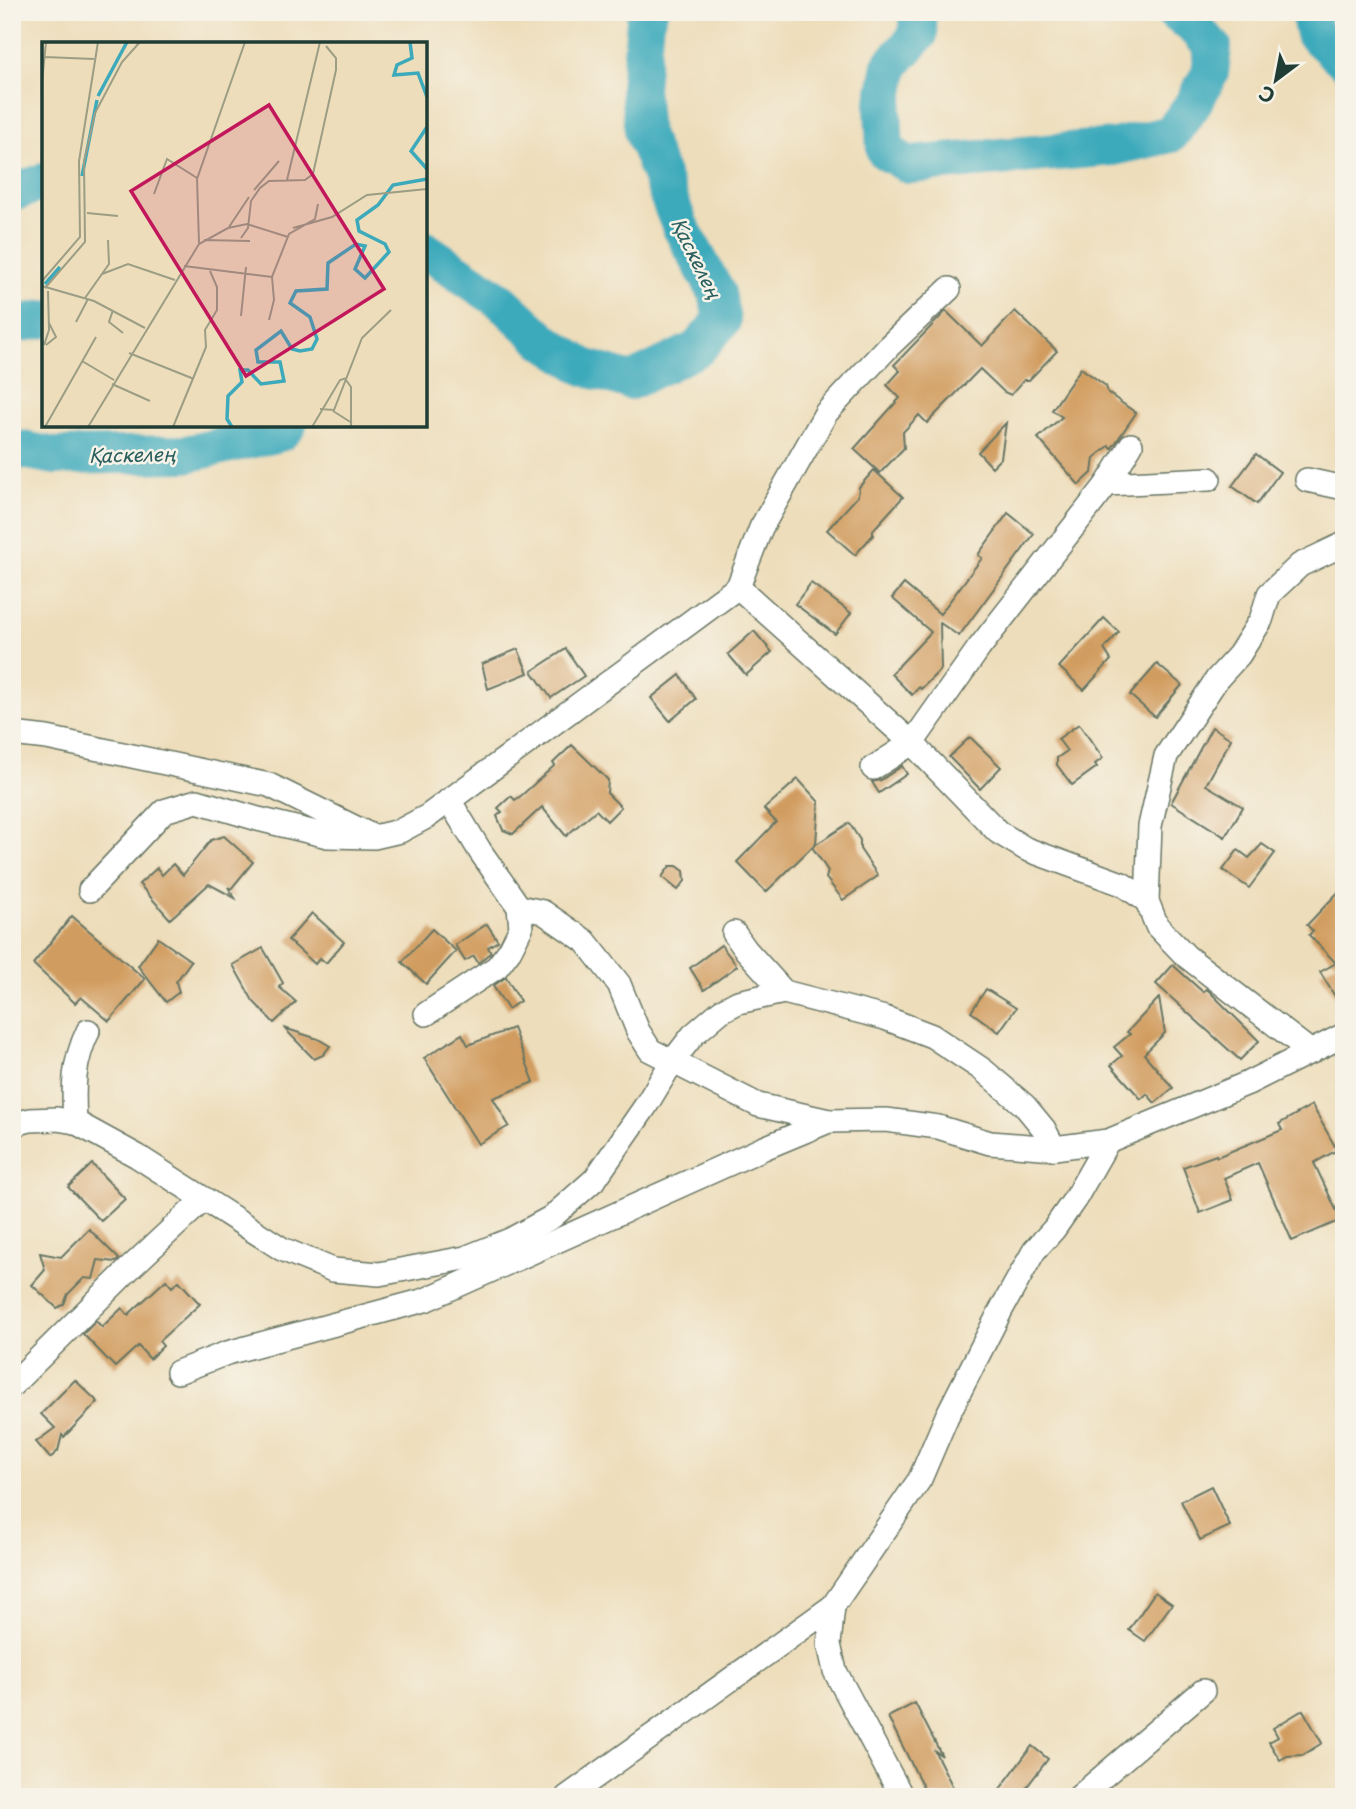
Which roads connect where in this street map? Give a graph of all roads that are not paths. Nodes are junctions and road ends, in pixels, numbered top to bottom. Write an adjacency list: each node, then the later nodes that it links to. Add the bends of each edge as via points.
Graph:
1 (950, 289): 8 (street, via 888,346 826,413 761,528)
2 (1131, 445): 5 (street)
3 (1209, 479): 5 (street)
4 (1307, 480): 6 (street)
5 (1107, 484): 10 (street, via 979,648)
6 (1344, 488)
7 (1344, 544): 15 (street, via 1300,565 1269,594 1261,620 1239,655 1217,679 1166,756 1150,826)
8 (738, 587): 10 (street); 12 (street)
9 (12, 734): 13 (street, via 269,785)
10 (912, 743): 11 (street); 15 (street, via 998,832 1026,849 1122,884)
11 (873, 768)
12 (449, 800): 13 (street, via 400,831); 16 (street)
13 (374, 837): 14 (street, via 328,836 197,801 163,811)
14 (90, 890)
15 (1147, 901): 22 (street, via 1157,926 1186,956)
16 (519, 907): 19 (street, via 521,928 497,967); 23 (street, via 543,912 585,941 619,984 650,1050)
17 (734, 933): 18 (street)
18 (784, 992): 23 (street, via 738,1002 721,1011); 28 (street, via 885,1018 932,1036 983,1070 1025,1106)
19 (426, 1014)
20 (88, 1031): 25 (street, via 77,1055)
21 (1344, 1035): 22 (street)
22 (1311, 1052): 27 (street)
23 (672, 1062): 24 (street, via 758,1105); 29 (street, via 595,1179 552,1217 465,1258 379,1274 333,1270 282,1249)
24 (830, 1121): 28 (street, via 886,1120 938,1127 990,1143); 30 (street, via 425,1300 227,1353)
25 (75, 1122): 26 (street, via 44,1119); 29 (street)
26 (12, 1125)
27 (1108, 1141): 28 (street); 32 (street, via 1075,1199 1034,1251 1001,1310 920,1479)
28 (1054, 1149)
29 (204, 1199): 31 (street)
30 (178, 1372)
31 (12, 1385)
32 (834, 1606): 34 (street); 35 (street, via 829,1644 835,1671)
33 (1203, 1691): 36 (street)
34 (567, 1797)
35 (902, 1797)
36 (1079, 1797)

